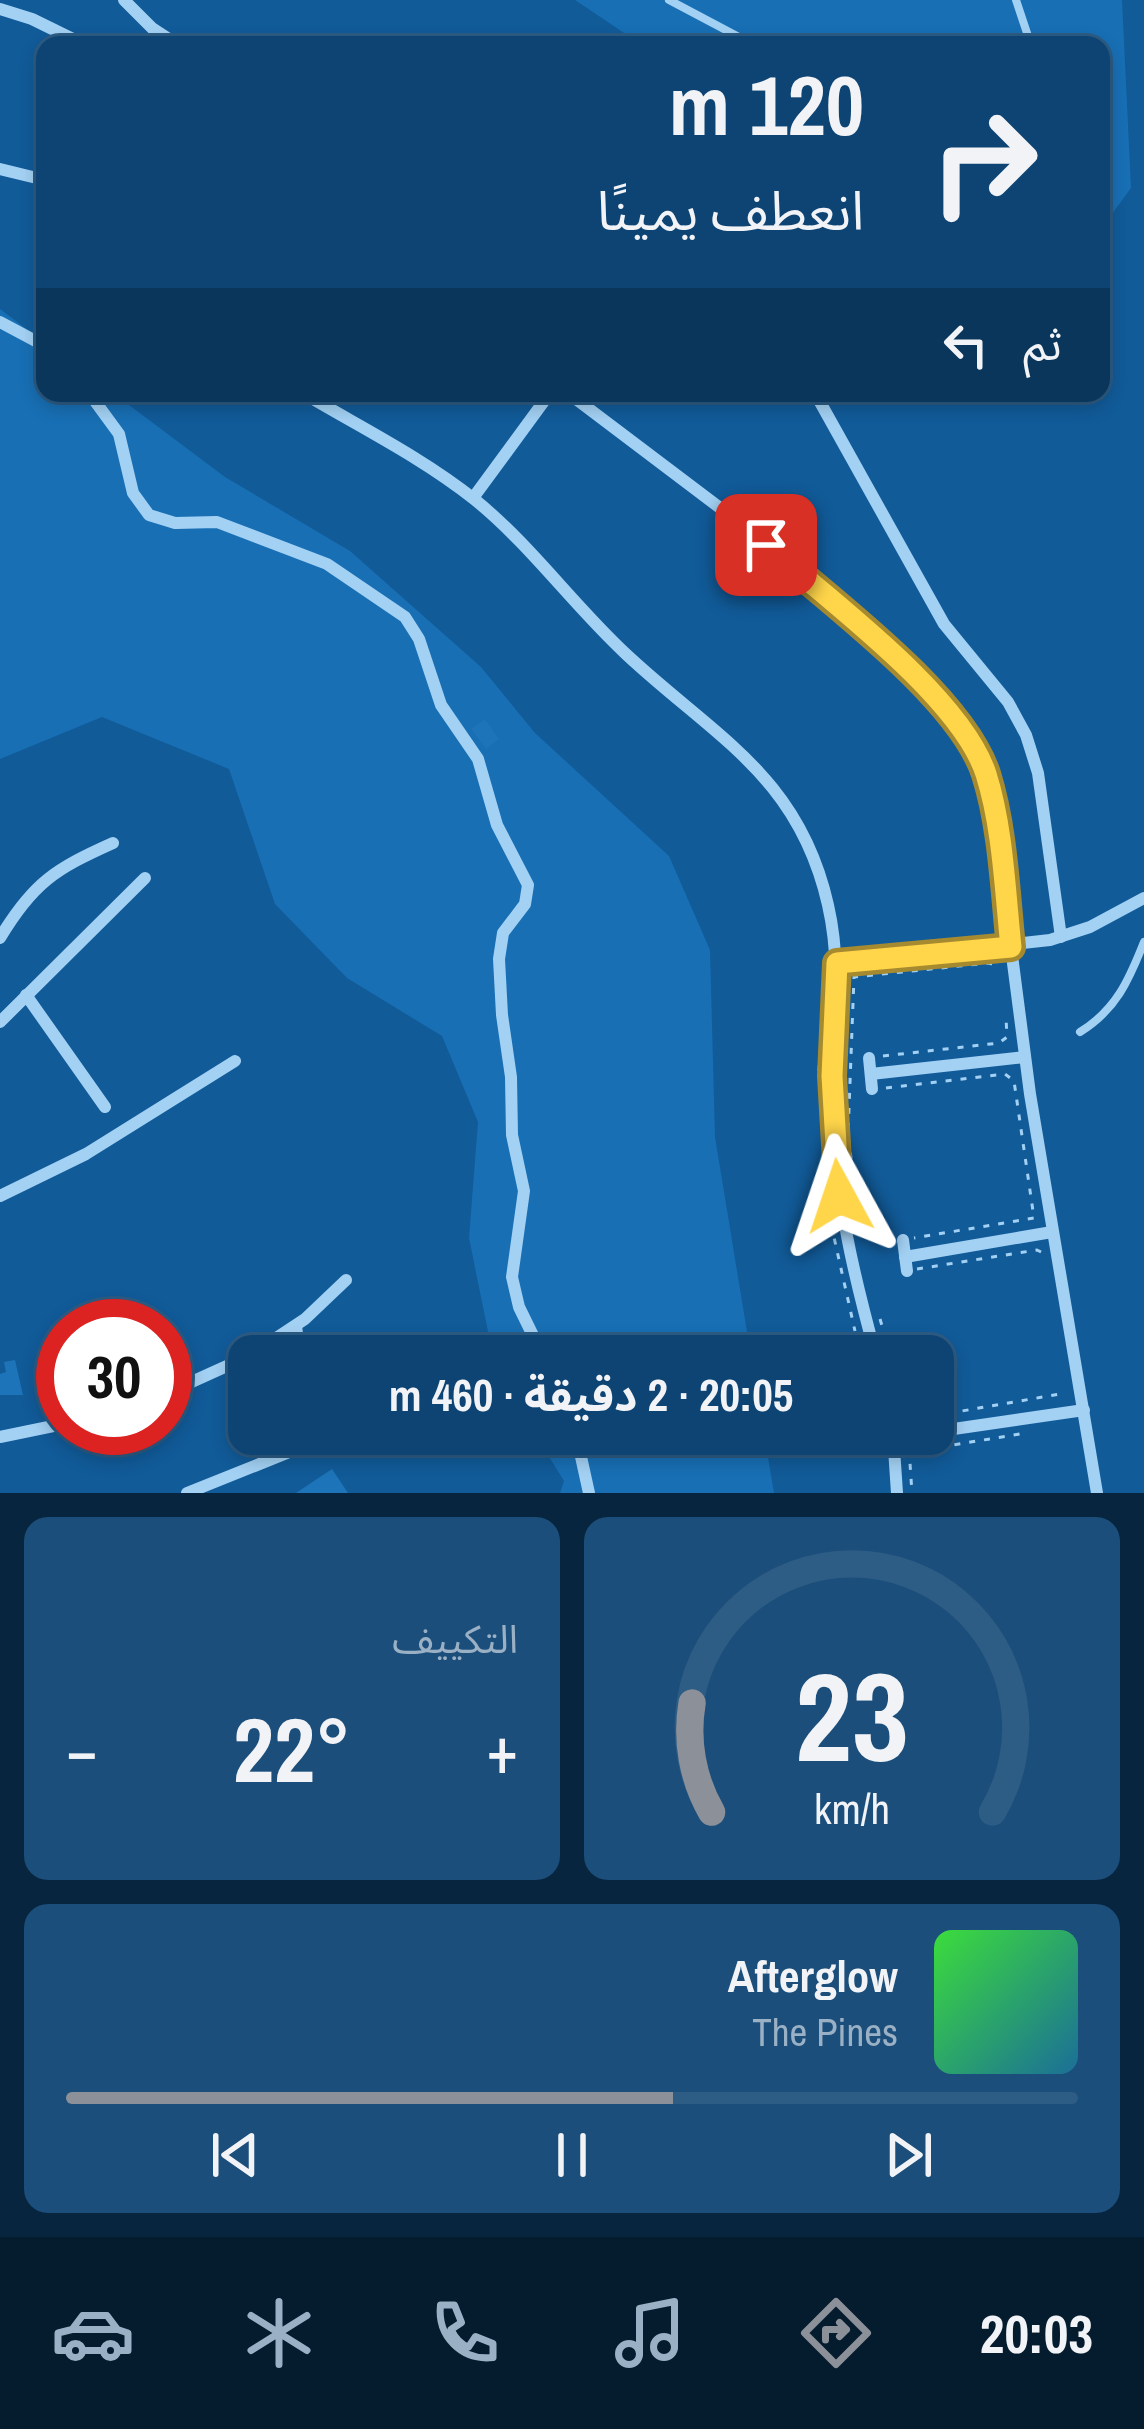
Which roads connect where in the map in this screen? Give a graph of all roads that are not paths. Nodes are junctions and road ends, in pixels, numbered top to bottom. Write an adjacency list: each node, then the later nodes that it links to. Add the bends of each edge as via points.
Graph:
1 (124, 0): 6 (street)
2 (669, 0): 7 (lane)
3 (1016, 0): 8 (lane)
4 (0, 9): 5 (street)
5 (67, 36)
6 (164, 36)
7 (737, 36)
8 (1028, 36)
9 (0, 169): 10 (street)
10 (36, 178)
11 (0, 322): 12 (street)
12 (36, 341)
13 (96, 402): 43 (street, via 119,434 133,494 149,515 217,522 307,556 405,617 441,705 478,759 497,825 528,885 499,959 524,1191 512,1276)
14 (319, 402): 18 (street)
15 (543, 402): 18 (street)
16 (580, 402): 25 (street, via 740,523 956,717 991,794)
17 (820, 402): 22 (street, via 944,624 1026,734)
18 (473, 498): 26 (street, via 624,652 769,782 817,868)
19 (113, 843): 23 (street, via 50,873)
20 (145, 878): 27 (street)
21 (1144, 898): 22 (street)
22 (1061, 937): 25 (street)
23 (0, 938)
24 (1144, 941): 29 (lane, via 1120,996)
25 (1011, 947): 26 (street); 30 (street)
26 (837, 963): 44 (street, via 835,1156)
27 (26, 995): 28 (street); 35 (street)
28 (0, 1022)
29 (1080, 1033)
30 (1025, 1057): 33 (street); 37 (street)
31 (869, 1058): 33 (street)
32 (236, 1060): 36 (street, via 86,1154)
33 (871, 1074): 34 (street)
34 (872, 1089)
35 (105, 1107)
36 (0, 1196)
37 (1052, 1232): 38 (street, via 906,1264); 47 (street)
38 (903, 1240)
39 (346, 1280): 40 (street)
40 (296, 1326): 41 (street); 42 (street)
41 (282, 1335)
42 (297, 1335)
43 (533, 1335)
44 (871, 1335)
45 (228, 1366): 46 (street)
46 (192, 1382)
47 (1084, 1410): 48 (street); 57 (street)
48 (954, 1428)
49 (36, 1430): 50 (street)
50 (0, 1437)
51 (282, 1455): 54 (street)
52 (581, 1455): 55 (street)
53 (895, 1455): 56 (street)
54 (187, 1493)
55 (589, 1493)
56 (898, 1493)
57 (1097, 1493)

